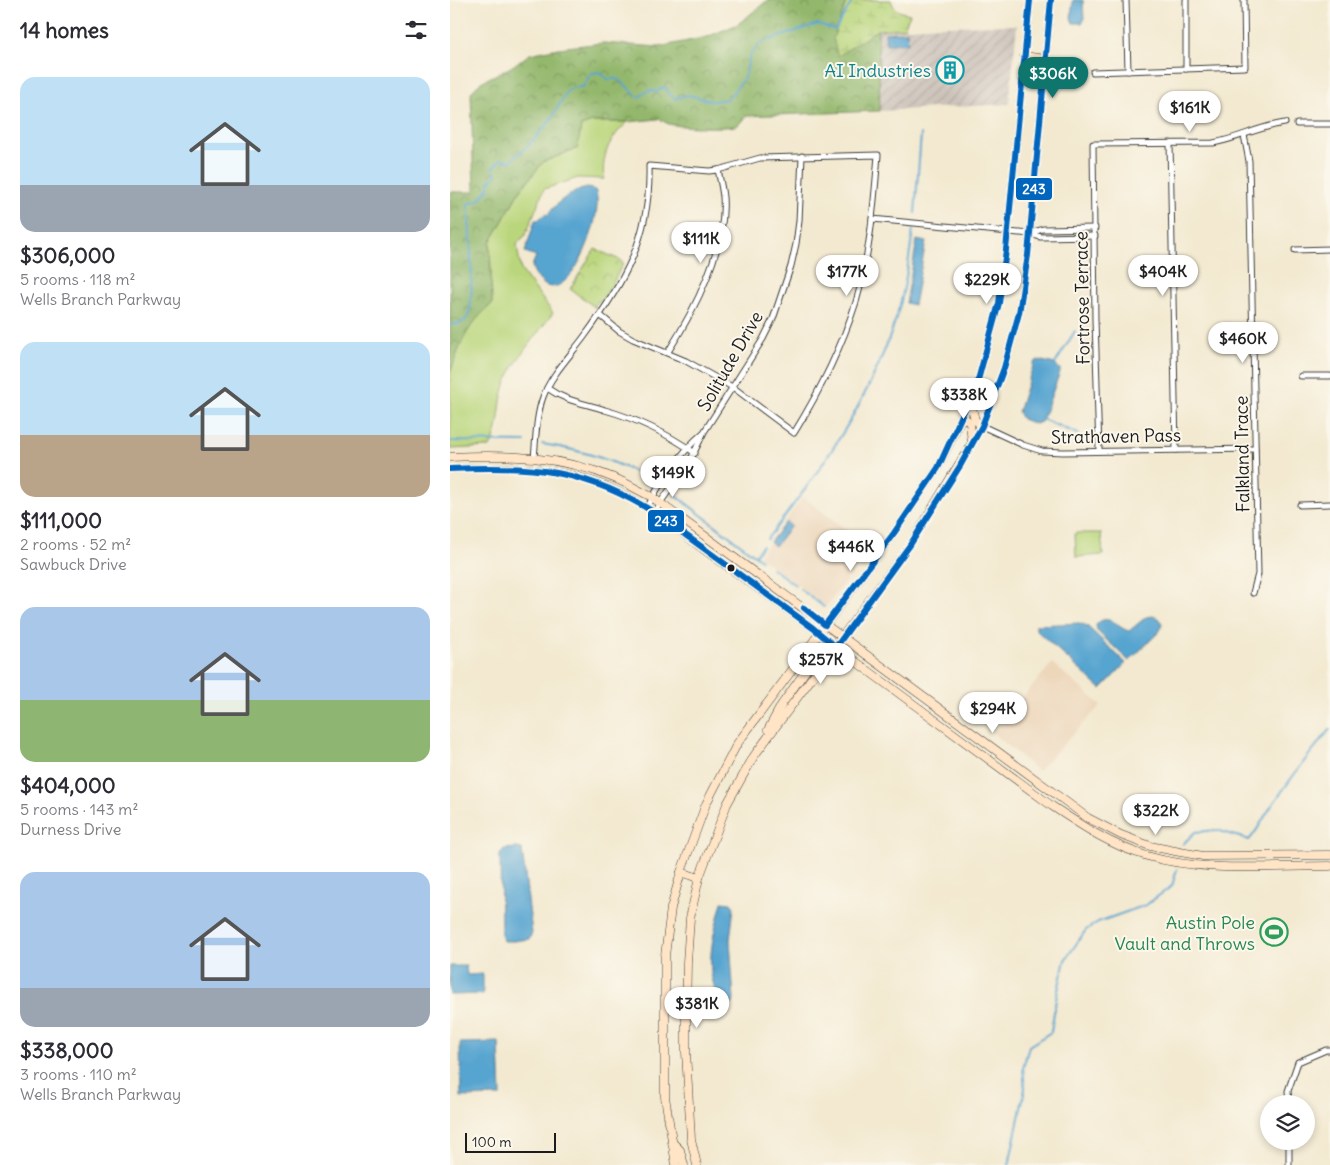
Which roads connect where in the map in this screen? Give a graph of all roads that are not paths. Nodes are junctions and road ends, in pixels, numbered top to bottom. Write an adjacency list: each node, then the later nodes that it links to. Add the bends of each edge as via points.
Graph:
1 (1030, 0): 6 (main road)
2 (1051, 0): 7 (main road)
3 (1126, 0): 9 (street)
4 (1186, 0): 8 (street)
5 (1244, 0): 8 (street, via 1245,67)
6 (1024, 56): 7 (main road); 20 (main road)
7 (1045, 59): 21 (main road)
8 (1186, 69): 9 (street)
9 (1128, 71): 10 (street)
10 (1093, 72)
11 (1285, 123): 14 (street)
12 (1297, 124): 13 (street)
13 (1330, 124)
14 (1244, 135): 15 (street, via 1213,143); 37 (street, Falkland Trace, via 1249,161)
15 (1170, 143): 19 (street, Fortrose Terrace, via 1094,144); 38 (street)
16 (802, 156): 17 (street, via 760,158); 18 (street, via 878,155); 30 (street, Solitude Drive, via 799,221 791,266 773,319)
17 (718, 170): 25 (street, via 648,166 645,216 635,253); 26 (street, via 723,198 719,236 698,297)
18 (872, 219): 20 (street); 30 (street, via 859,287 847,328 822,385 794,433)
19 (1095, 228): 21 (street, via 1042,229); 22 (street, Fortrose Terrace)
20 (1008, 232): 21 (street); 31 (main road, via 999,303)
21 (1030, 234): 22 (street, via 1041,237); 33 (main road, via 1019,313 1004,368)
22 (1095, 236): 39 (street, Fortrose Terrace)
23 (1330, 249): 24 (street)
24 (1295, 250)
25 (600, 315): 26 (street, via 633,339); 29 (street)
26 (668, 352): 30 (street)
27 (1300, 376): 28 (street)
28 (1330, 376)
29 (548, 388): 36 (street, via 565,399 636,422); 42 (street, via 539,410)
30 (734, 388): 34 (street, Solitude Drive)
31 (970, 400): 32 (main road); 33 (main road, via 975,420)
32 (963, 416): 35 (main road, via 970,422); 51 (main road, via 938,468)
33 (982, 426): 35 (main road); 39 (street, Strathaven Pass, via 1023,446 1042,451)
34 (704, 432): 36 (street, Solitude Drive); 40 (street, Solitude Drive)
35 (972, 444): 53 (main road, via 910,545)
36 (688, 449): 40 (street); 44 (street, Solitude Drive)
37 (1255, 449): 38 (street, Strathaven Pass); 50 (street, Falkland Trace, via 1258,574)
38 (1176, 450): 39 (street, Strathaven Pass)
39 (1099, 451)
40 (695, 453): 45 (street, Solitude Drive)
41 (450, 457): 42 (main road)
42 (534, 458): 44 (main road, via 585,468)
43 (450, 469): 48 (main road, via 514,468 550,472 610,488)
44 (652, 497): 45 (main road); 48 (street, Solitude Drive)
45 (660, 503): 49 (street, Solitude Drive); 51 (main road)
46 (1330, 504): 47 (street)
47 (1300, 505)
48 (647, 509): 49 (main road)
49 (655, 513): 52 (main road)
50 (1253, 593)
51 (825, 625): 52 (main road); 53 (main road); 54 (main road)
52 (819, 633): 54 (main road); 61 (main road, via 737,744 706,804)
53 (843, 638): 55 (main road); 56 (main road)
54 (829, 641): 55 (main road); 58 (main road, via 782,704)
55 (836, 647): 57 (main road); 58 (main road)
56 (971, 732): 57 (main road); 59 (main road, via 1088,818 1150,846 1203,856)
57 (965, 740): 60 (main road, via 1082,827 1147,856 1202,866)
58 (754, 756): 62 (main road, via 727,804)
59 (1330, 855)
60 (1330, 866)
61 (681, 872): 62 (main road); 65 (main road, via 671,908 664,956 665,1097)
62 (699, 878): 69 (main road, via 690,918 686,962 686,1052 691,1139)
63 (1330, 1050): 64 (street, via 1298,1062)
64 (1288, 1095)
65 (672, 1142): 67 (main road); 68 (main road, via 678,1147)
66 (1289, 1150): 70 (street)
67 (676, 1165)
68 (684, 1165)
69 (697, 1165)
70 (1289, 1165)

